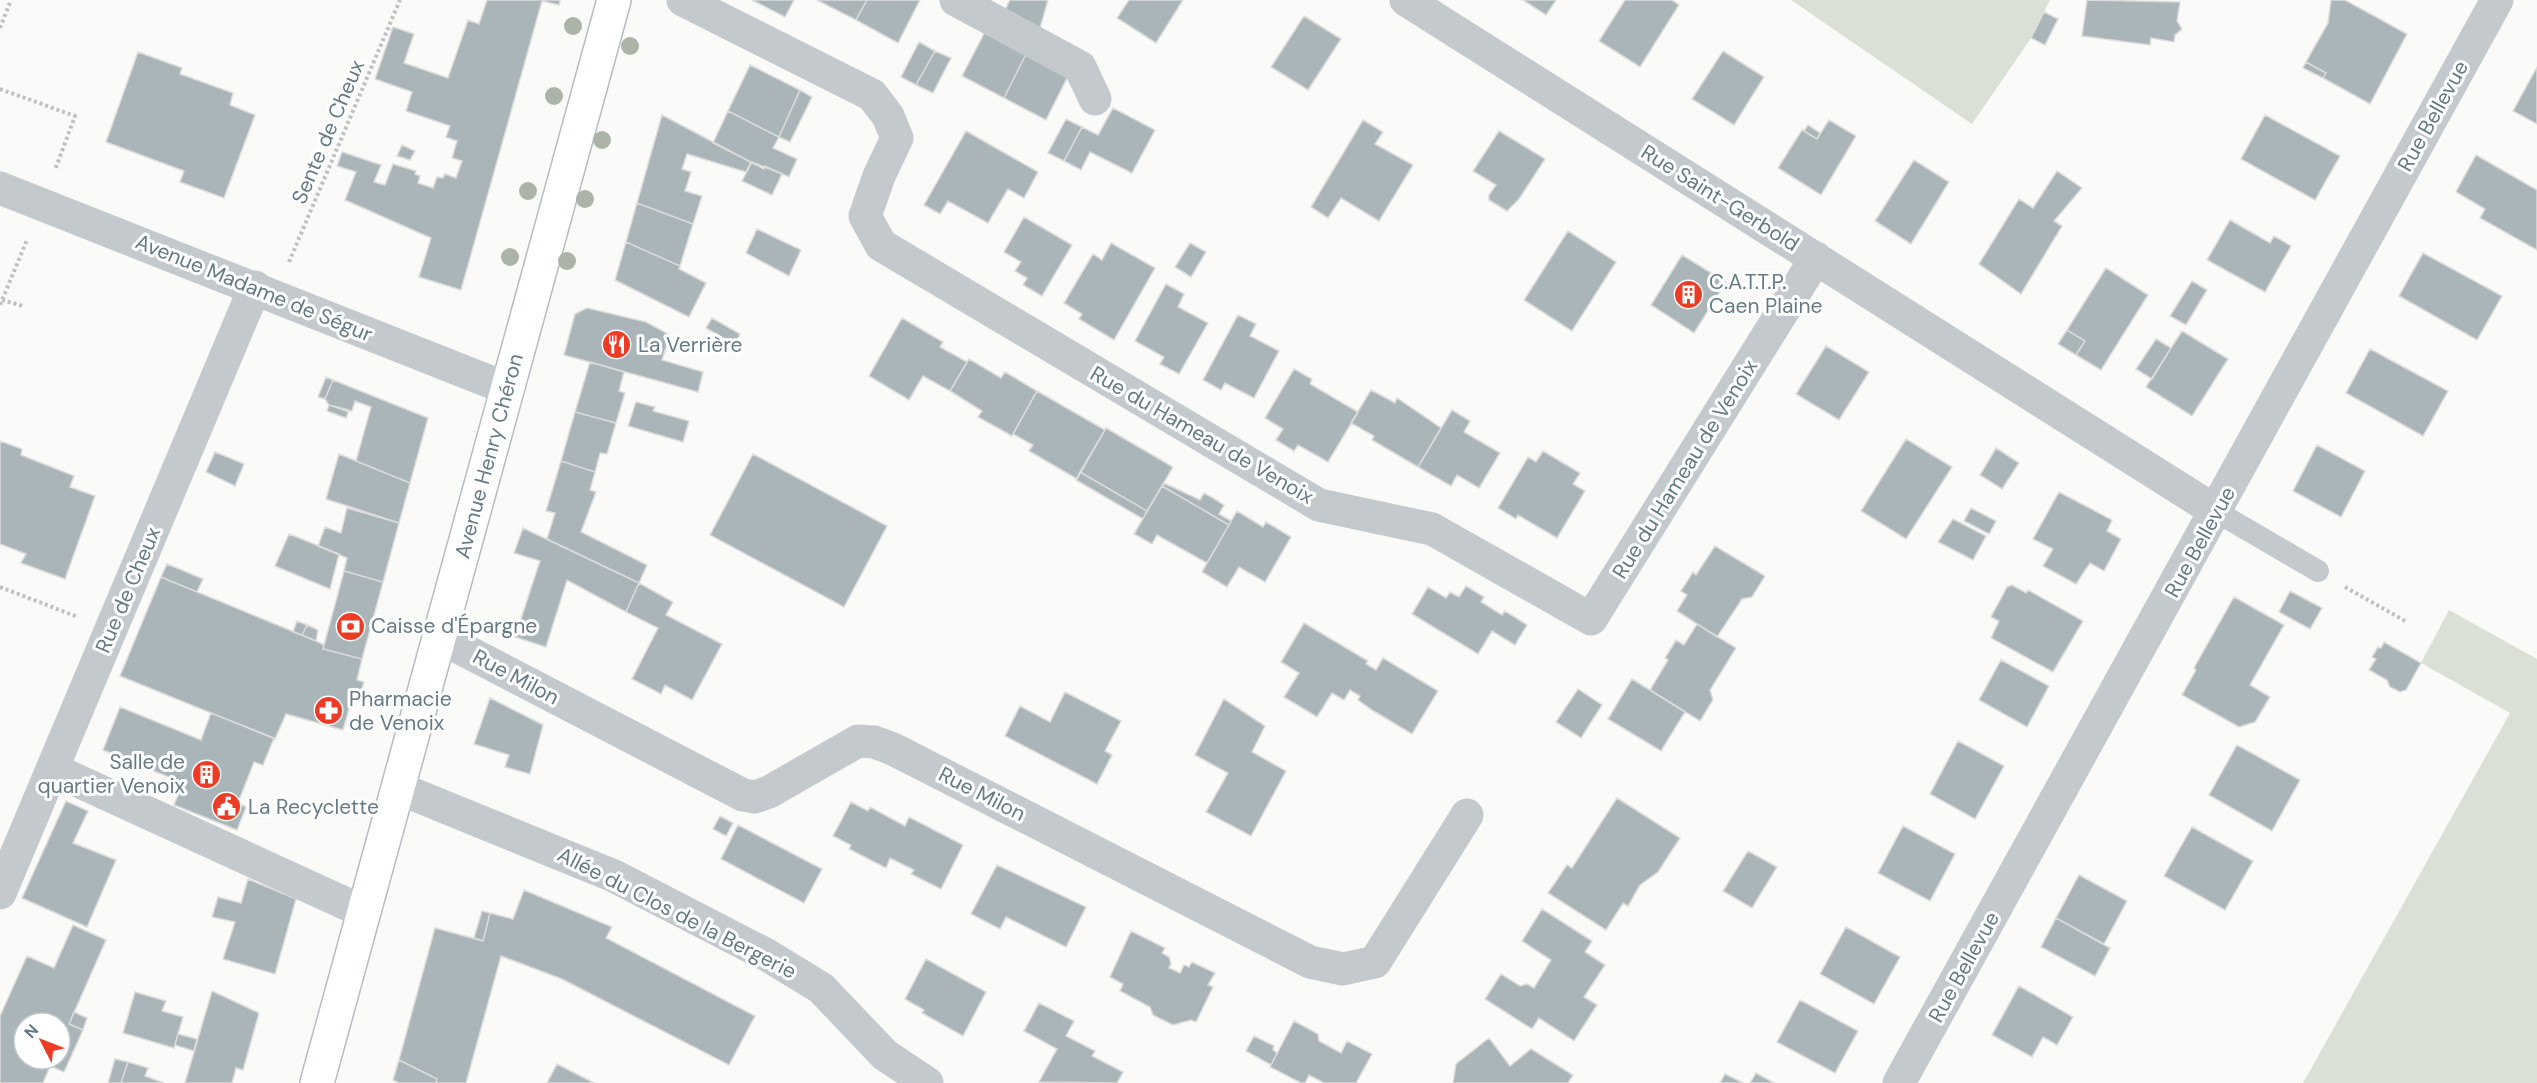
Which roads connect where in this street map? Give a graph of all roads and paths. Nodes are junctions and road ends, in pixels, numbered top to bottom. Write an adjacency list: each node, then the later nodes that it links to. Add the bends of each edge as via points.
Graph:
1 (11, 0): 8 (path)
2 (400, 0): 15 (path, Sente de Cheux)
3 (614, 0): 20 (main road, Avenue Henry Chéron)
4 (683, 0): 14 (street, Rue du Hameau de Venoix, via 873,95 897,138 865,216 880,245 1320,505 1432,529 1591,619)
5 (956, 0): 10 (street, via 1080,67)
6 (1406, 0): 14 (street, Rue Saint-Gerbold)
7 (2497, 0): 21 (street, Rue Bellevue)
8 (0, 28)
9 (0, 89): 11 (path, via 75,116)
10 (1095, 99)
11 (58, 164)
12 (0, 188): 16 (street, Avenue Madame de Ségur)
13 (31, 232): 17 (path)
14 (1816, 258): 21 (street, Rue Saint-Gerbold)
15 (288, 265)
16 (255, 287): 20 (street, Avenue Madame de Ségur); 25 (street, Rue de Cheux)
17 (2, 300): 18 (path); 19 (path)
18 (0, 305)
19 (23, 306)
20 (508, 389): 26 (main road, Avenue Henry Chéron)
21 (2217, 512): 22 (lane); 34 (street, Rue Bellevue)
22 (2318, 572): 24 (path)
23 (0, 587): 25 (path)
24 (2407, 622)
25 (111, 630): 27 (street, Rue de Cheux)
26 (439, 637): 28 (main road, Avenue Henry Chéron); 29 (street, Rue Milon, via 743,795 755,797 769,792 858,741 874,742 1310,962 1343,969 1375,962)
27 (52, 769): 30 (street, Rue de Cheux); 31 (street)
28 (398, 788): 31 (main road, Avenue Henry Chéron); 33 (street, Allée du Clos de la Bergerie, via 614,876 767,955 821,988 885,1055)
29 (1467, 815)
30 (0, 893)
31 (364, 912): 32 (main road, Avenue Henry Chéron)
32 (317, 1083)
33 (927, 1083)
34 (1899, 1083)

